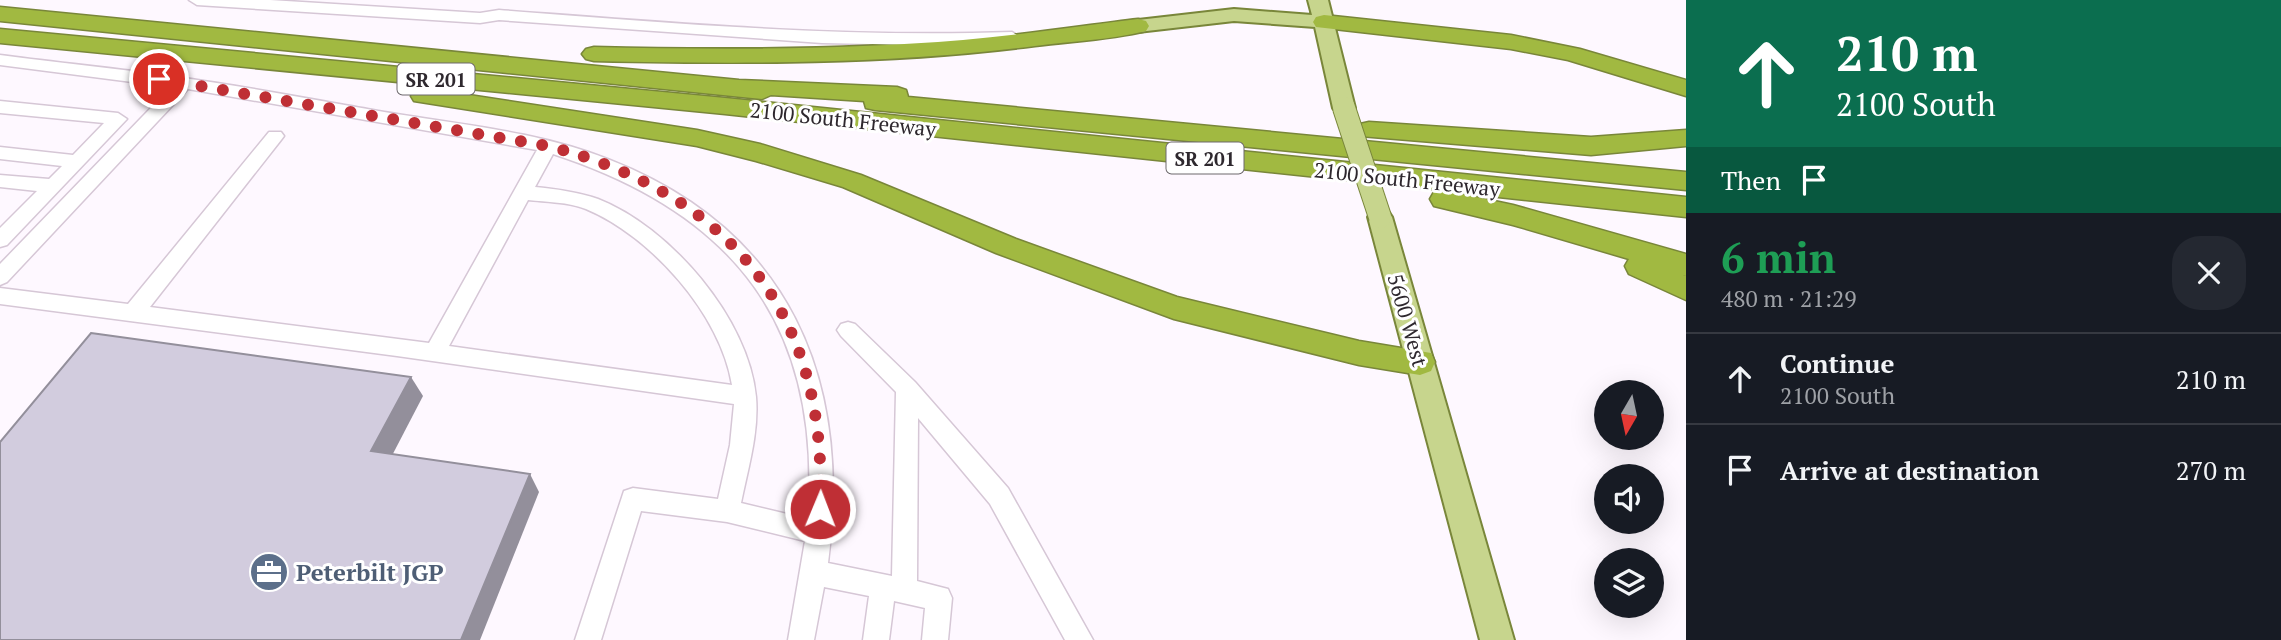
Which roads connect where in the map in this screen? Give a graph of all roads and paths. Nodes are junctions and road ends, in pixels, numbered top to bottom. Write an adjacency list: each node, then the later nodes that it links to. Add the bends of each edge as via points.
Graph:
1 (197, 0): 2 (street)
2 (203, 0): 6 (street, via 480,18)
3 (512, 0): 6 (street)
4 (1321, 11): 7 (main road); 13 (highway, via 1572,54); 36 (main road, 5600 West, bridge, via 1344,108)
5 (0, 14): 8 (highway, 2100 South Freeway / SR 201)
6 (499, 15): 7 (street, via 859,39 969,39)
7 (1138, 26): 8 (highway, via 962,47 725,56 579,54 279,32)
8 (173, 31): 14 (highway, 2100 South Freeway / SR 201)
9 (0, 36): 10 (highway, 2100 South Freeway / SR 201)
10 (147, 51): 14 (highway, 2100 South Freeway / SR 201); 36 (highway, via 697,138 760,153 852,181 1006,246 1174,308 1359,353)
11 (0, 60): 12 (street)
12 (184, 83): 18 (street); 30 (street)
13 (1686, 88)
14 (724, 96): 17 (highway, via 905,96 1532,143 1604,145); 22 (highway, 2100 South Freeway / SR 201, via 768,92); 25 (highway, 2100 South Freeway / SR 201); 27 (highway, via 773,121 1387,189 1482,207)
15 (0, 107): 20 (street, via 118,119)
16 (275, 136): 33 (street)
17 (1686, 138)
18 (548, 146): 24 (street); 40 (street, via 632,174 696,212 757,273 785,316 813,394 821,446)
19 (3, 157): 20 (street)
20 (77, 162): 23 (street)
21 (0, 181): 23 (street)
22 (1686, 181)
23 (53, 186): 26 (street)
24 (521, 192): 35 (street); 38 (street, via 598,207 683,270 721,324 742,379)
25 (1686, 207)
26 (9, 219): 28 (street)
27 (1542, 225): 29 (highway); 31 (highway)
28 (0, 240)
29 (1686, 265)
30 (0, 277)
31 (1686, 289)
32 (0, 296): 33 (street)
33 (133, 313): 35 (street)
34 (848, 330): 37 (street)
35 (435, 352): 38 (street)
36 (1420, 362): 48 (main road, 5600 West)
37 (907, 389): 42 (street, via 907,517); 47 (street, via 999,496)
38 (743, 396): 39 (street, via 745,425)
39 (726, 511): 40 (street); 43 (street, via 633,499)
40 (819, 533): 41 (street)
41 (814, 573): 42 (street); 44 (street)
42 (894, 588): 45 (street); 46 (street, via 939,598)
43 (588, 640)
44 (801, 640)
45 (876, 640)
46 (935, 640)
47 (1080, 640)
48 (1497, 640)

